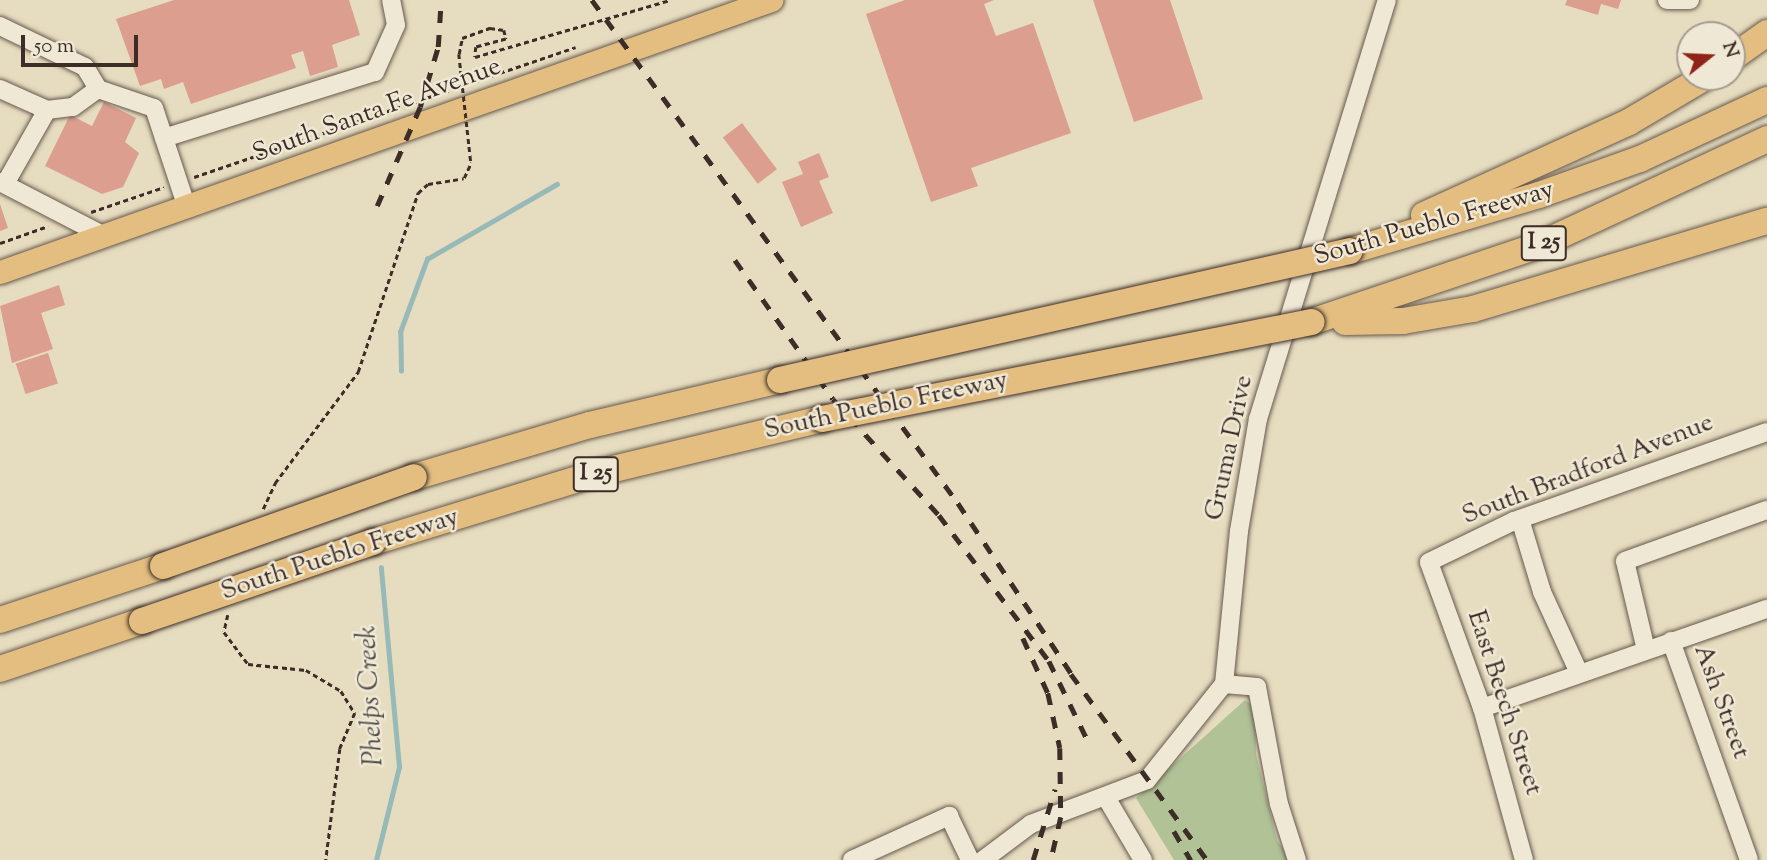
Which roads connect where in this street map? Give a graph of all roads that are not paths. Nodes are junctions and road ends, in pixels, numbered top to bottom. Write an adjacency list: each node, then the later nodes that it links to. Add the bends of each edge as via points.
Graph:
1 (391, 0): 14 (street, via 396,24 375,72)
2 (771, 0): 17 (main road, South Santa Fe Avenue)
3 (1387, 0): 33 (street, Gruma Drive, via 1258,419 1239,531)
4 (1667, 0): 5 (street)
5 (1690, 0)
6 (0, 26): 10 (street, via 85,67)
7 (1767, 33): 8 (highway)
8 (1746, 48)
9 (0, 89): 13 (street)
10 (98, 89): 13 (street, via 72,107); 14 (street, via 154,108)
11 (1681, 91): 20 (highway, via 1629,122)
12 (1767, 100): 20 (highway, South Pueblo Freeway / I 25, via 1640,159 1539,195)
13 (47, 110): 16 (street)
14 (164, 138): 17 (street)
15 (1767, 139): 22 (highway, South Pueblo Freeway / I 25, via 1536,246)
16 (3, 183): 19 (street)
17 (187, 208): 19 (main road, South Santa Fe Avenue)
18 (1767, 221): 22 (highway, via 1473,309 1404,321)
19 (104, 236): 21 (main road, South Santa Fe Avenue)
20 (1350, 251): 28 (highway, South Pueblo Freeway / I 25, bridge, via 590,425 414,477)
21 (0, 272)
22 (1311, 322): 31 (highway, South Pueblo Freeway / I 25, bridge, via 822,419 601,472 373,542)
23 (1767, 432): 25 (street, South Bradford Avenue)
24 (1767, 510): 30 (street, via 1625,561)
25 (1520, 519): 26 (street, South Bradford Avenue); 32 (street, via 1542,592)
26 (1429, 562): 34 (street, East Beech Street)
27 (1767, 609): 29 (street)
28 (0, 620)
29 (1671, 641): 30 (street); 42 (street, Ash Street)
30 (1646, 650): 32 (street)
31 (0, 669)
32 (1579, 673): 34 (street)
33 (1224, 684): 35 (street, via 1147,780); 40 (street, via 1258,687 1279,804)
34 (1482, 708): 41 (street, East Beech Street)
35 (1107, 799): 38 (street, via 1031,824); 39 (street)
36 (852, 860): 37 (street, via 949,816)
37 (970, 860)
38 (983, 860)
39 (1143, 860)
40 (1297, 860)
41 (1524, 860)
42 (1749, 860)

